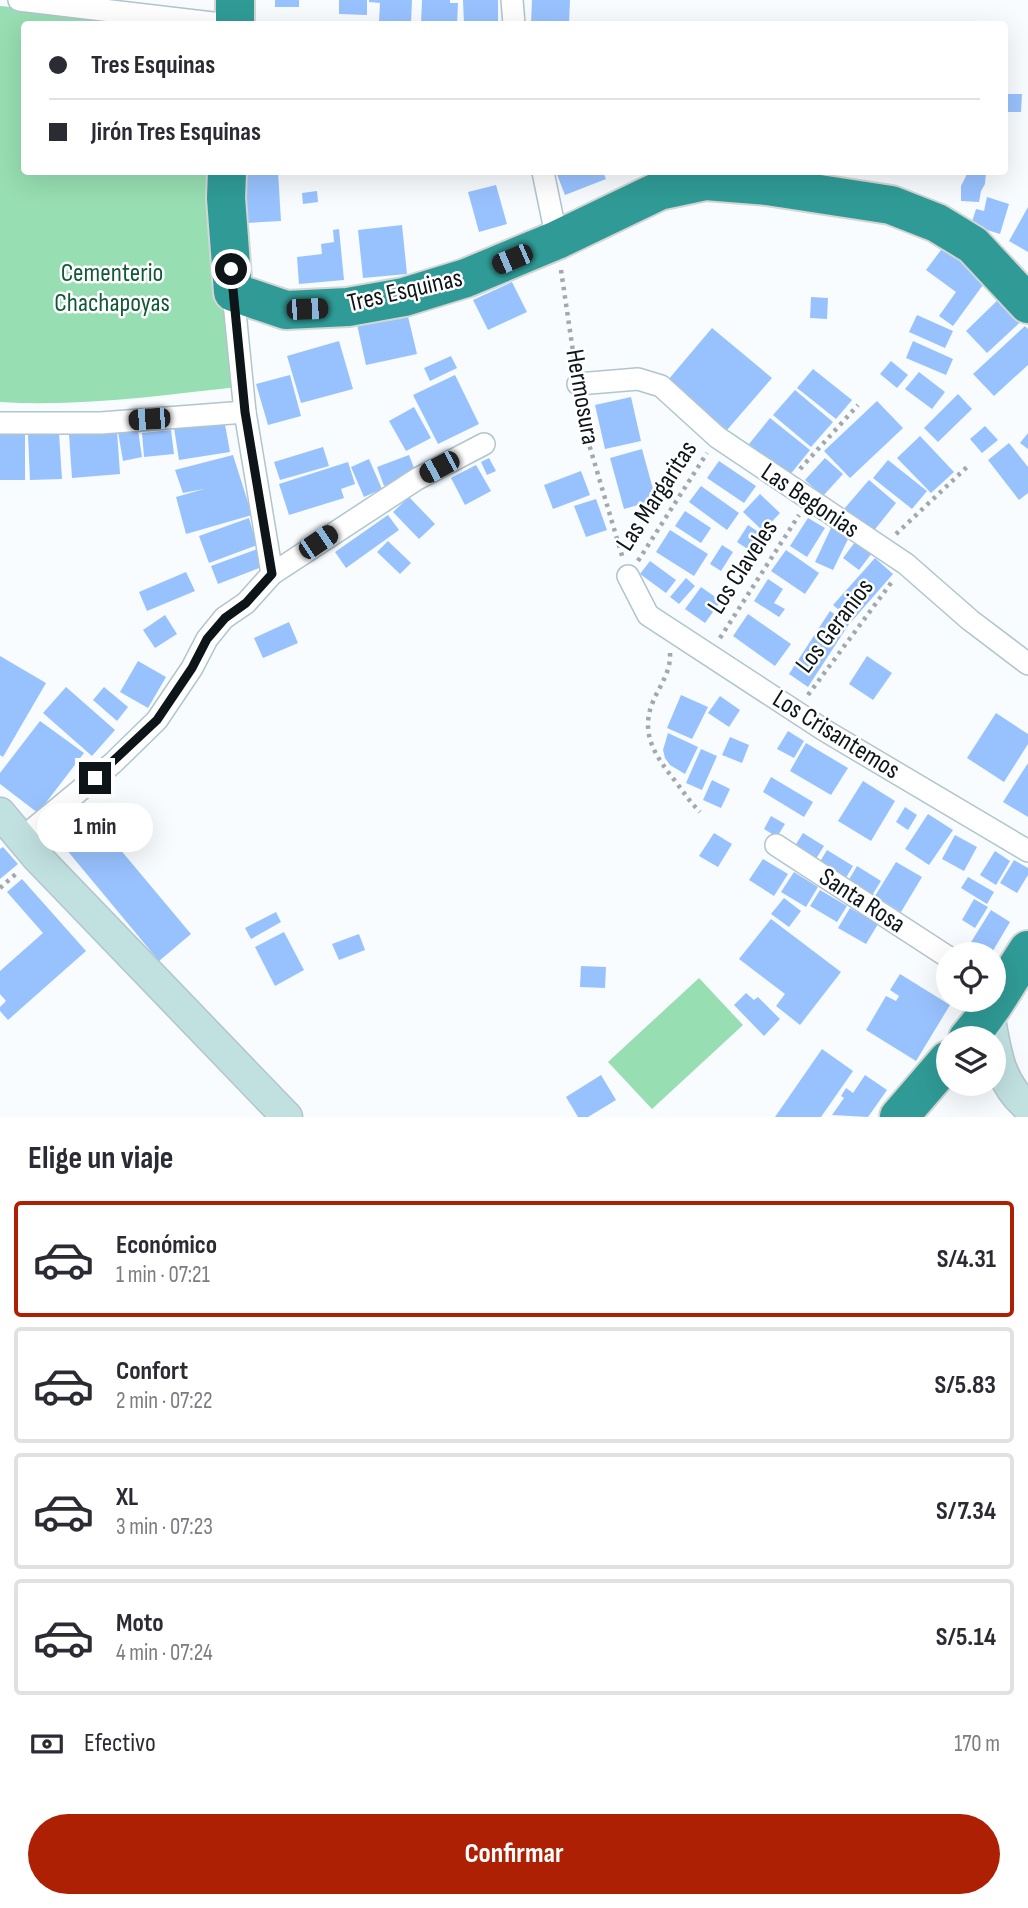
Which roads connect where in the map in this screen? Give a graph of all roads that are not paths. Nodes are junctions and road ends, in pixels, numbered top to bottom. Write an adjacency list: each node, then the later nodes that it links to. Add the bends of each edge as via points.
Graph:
1 (19, 0): 4 (street)
2 (236, 0): 5 (highway)
3 (512, 0): 6 (street)
4 (196, 21)
5 (235, 21)
6 (514, 21)
7 (227, 175): 10 (highway)
8 (544, 175): 9 (street)
9 (557, 240): 10 (highway, Tres Esquinas, via 466,278 404,297 348,307 286,310); 11 (highway, Tres Esquinas, via 659,191 706,181 767,186 891,205 937,223 973,245)
10 (233, 292): 13 (street)
11 (1028, 304)
12 (578, 384): 18 (street, Las Begonias, via 638,379 661,386 717,437 905,564)
13 (245, 412): 14 (street, via 101,423); 16 (street)
14 (0, 423)
15 (484, 444): 16 (street, via 417,479)
16 (272, 574): 20 (street, via 207,639 157,720)
17 (628, 576): 22 (street, Los Crisantemos, via 648,615)
18 (1028, 664)
19 (0, 813): 20 (main road)
20 (22, 838): 29 (main road)
21 (776, 845): 23 (street, Santa Rosa)
22 (1028, 851)
23 (936, 949)
24 (1028, 950): 25 (highway)
25 (1006, 981)
26 (989, 1012): 28 (main road, via 1000,1069 1014,1096)
27 (936, 1074): 30 (highway)
28 (1028, 1107)
29 (286, 1117)
30 (899, 1117)

